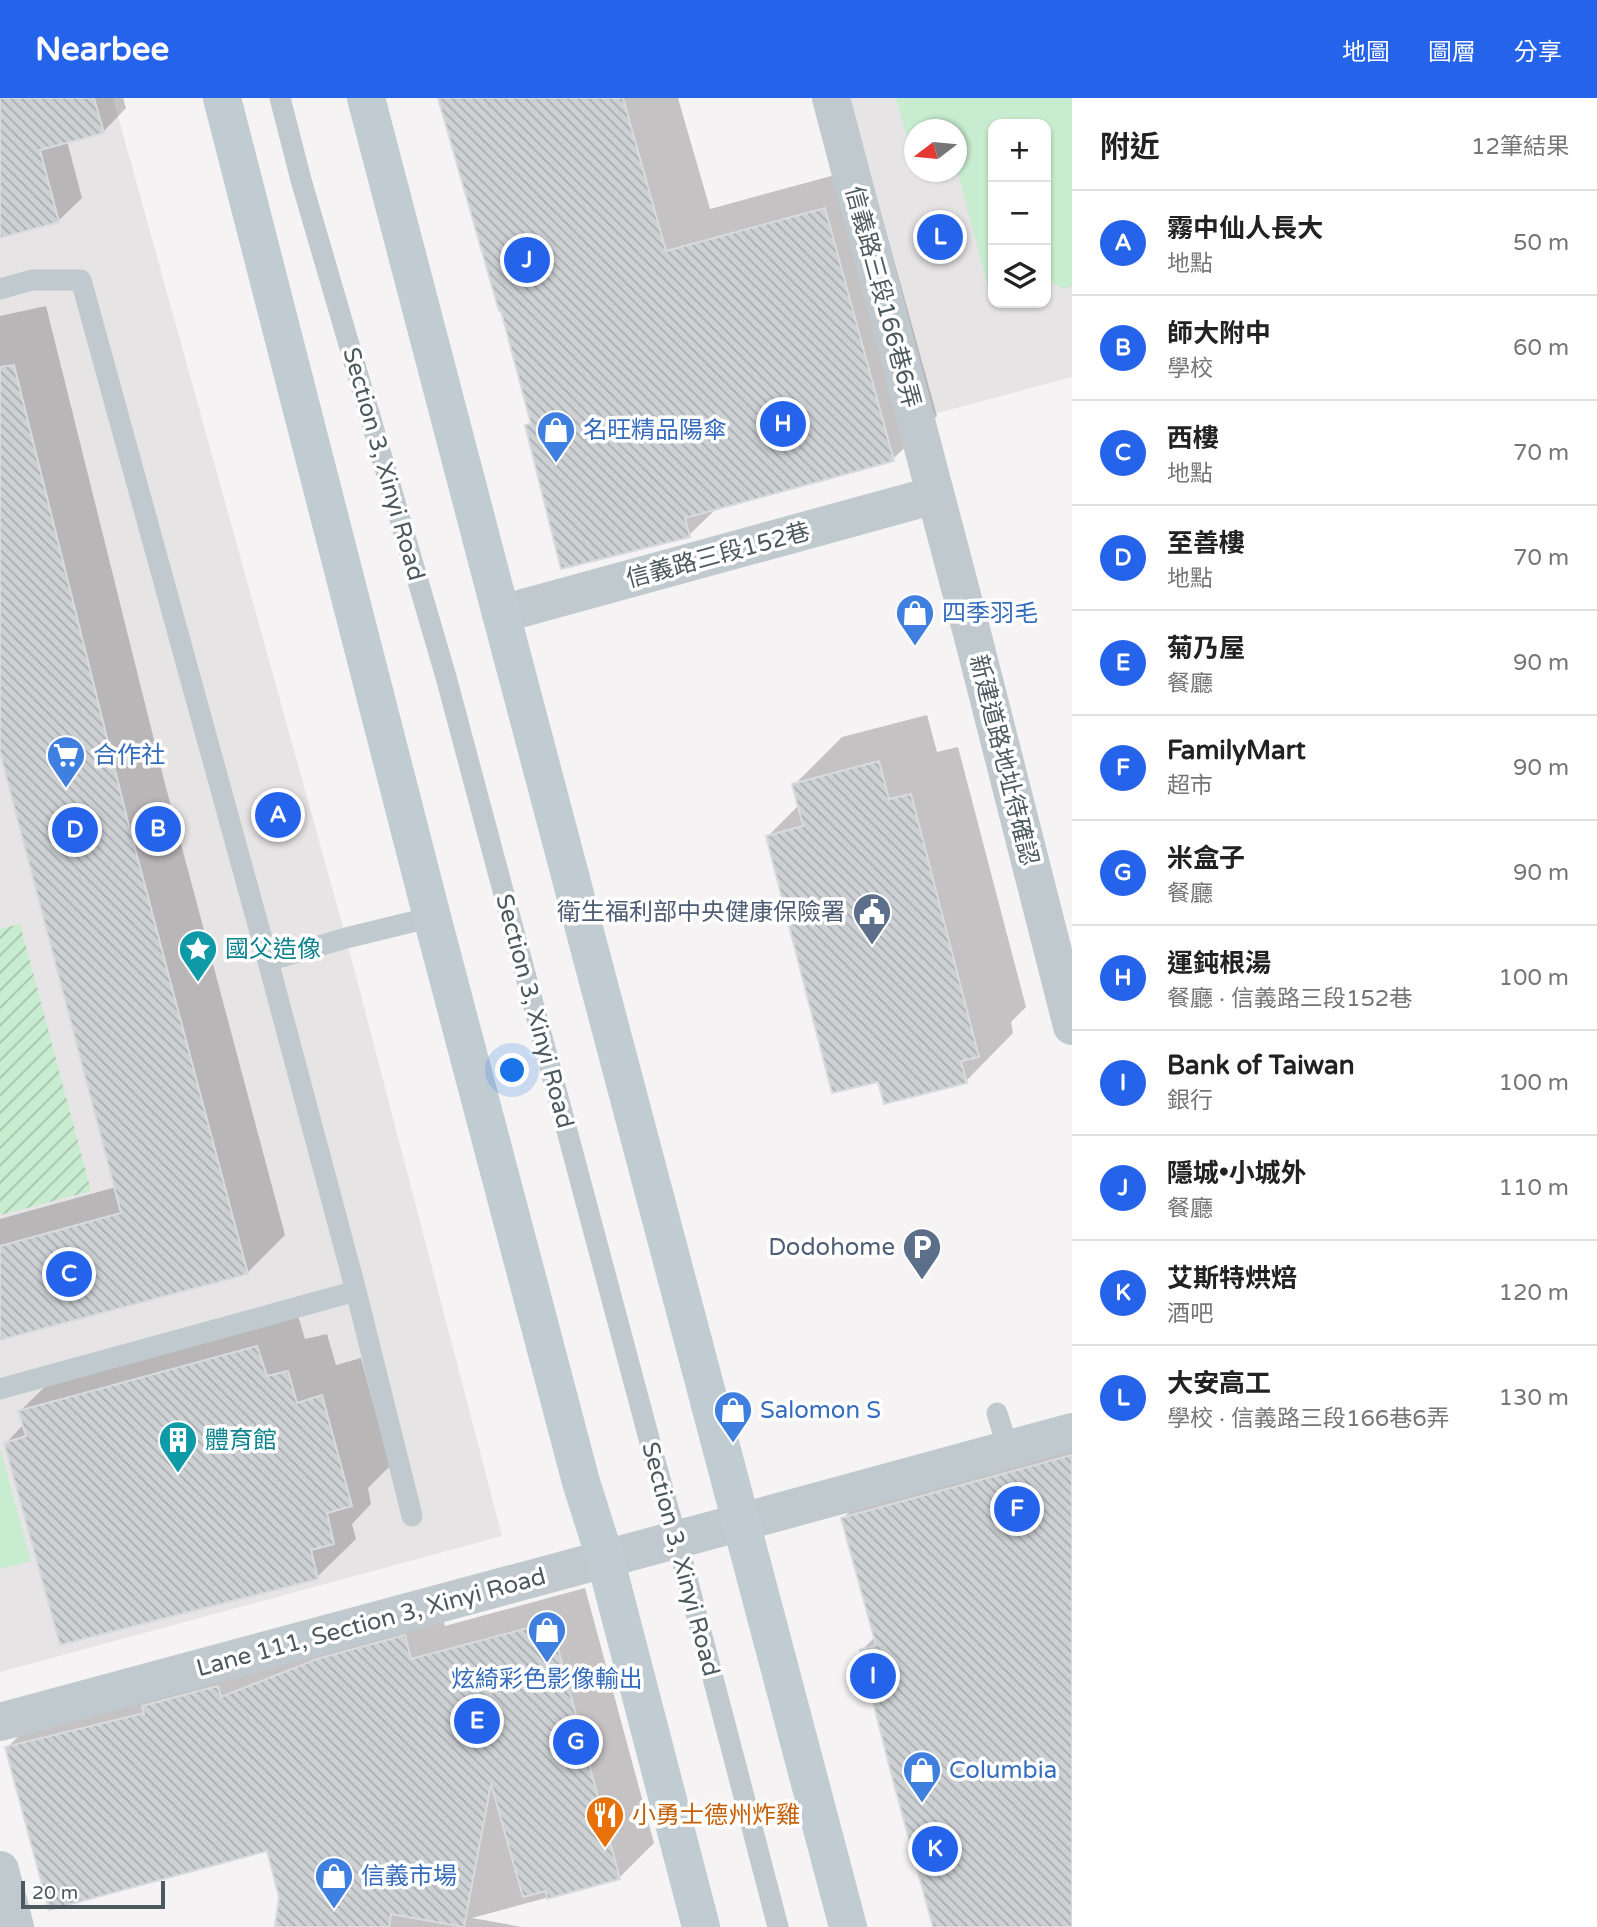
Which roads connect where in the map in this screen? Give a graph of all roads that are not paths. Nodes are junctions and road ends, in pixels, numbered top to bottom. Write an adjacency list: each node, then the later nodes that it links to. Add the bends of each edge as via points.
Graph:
1 (222, 98): 8 (main road)
2 (280, 98): 18 (lane, Section 3, Xinyi Road, via 446,677)
3 (366, 98): 7 (main road)
4 (831, 98): 6 (street, 信義路三段166巷6弄)
5 (0, 289): 9 (lane, via 32,281 81,280)
6 (935, 495): 7 (street, 信義路三段152巷); 10 (street, 新建道路地址待確認)
7 (501, 614): 17 (main road)
8 (432, 917): 9 (lane); 19 (main road)
9 (268, 961): 11 (lane)
10 (1072, 1026)
11 (356, 1291): 12 (lane); 16 (lane)
12 (0, 1389)
13 (997, 1413): 15 (lane)
14 (1072, 1432): 15 (street, Lane 111, Section 3, Xinyi Road)
15 (1007, 1449): 17 (street, Lane 111, Section 3, Xinyi Road)
16 (412, 1516)
17 (742, 1522): 18 (street, Lane 111, Section 3, Xinyi Road); 25 (main road)
18 (677, 1539): 19 (street, Lane 111, Section 3, Xinyi Road); 24 (lane, Section 3, Xinyi Road)
19 (605, 1558): 20 (street, Lane 111, Section 3, Xinyi Road); 23 (main road)
20 (0, 1722)
21 (0, 1870): 22 (street)
22 (15, 1927)
23 (701, 1927)
24 (778, 1927)
25 (848, 1927)

